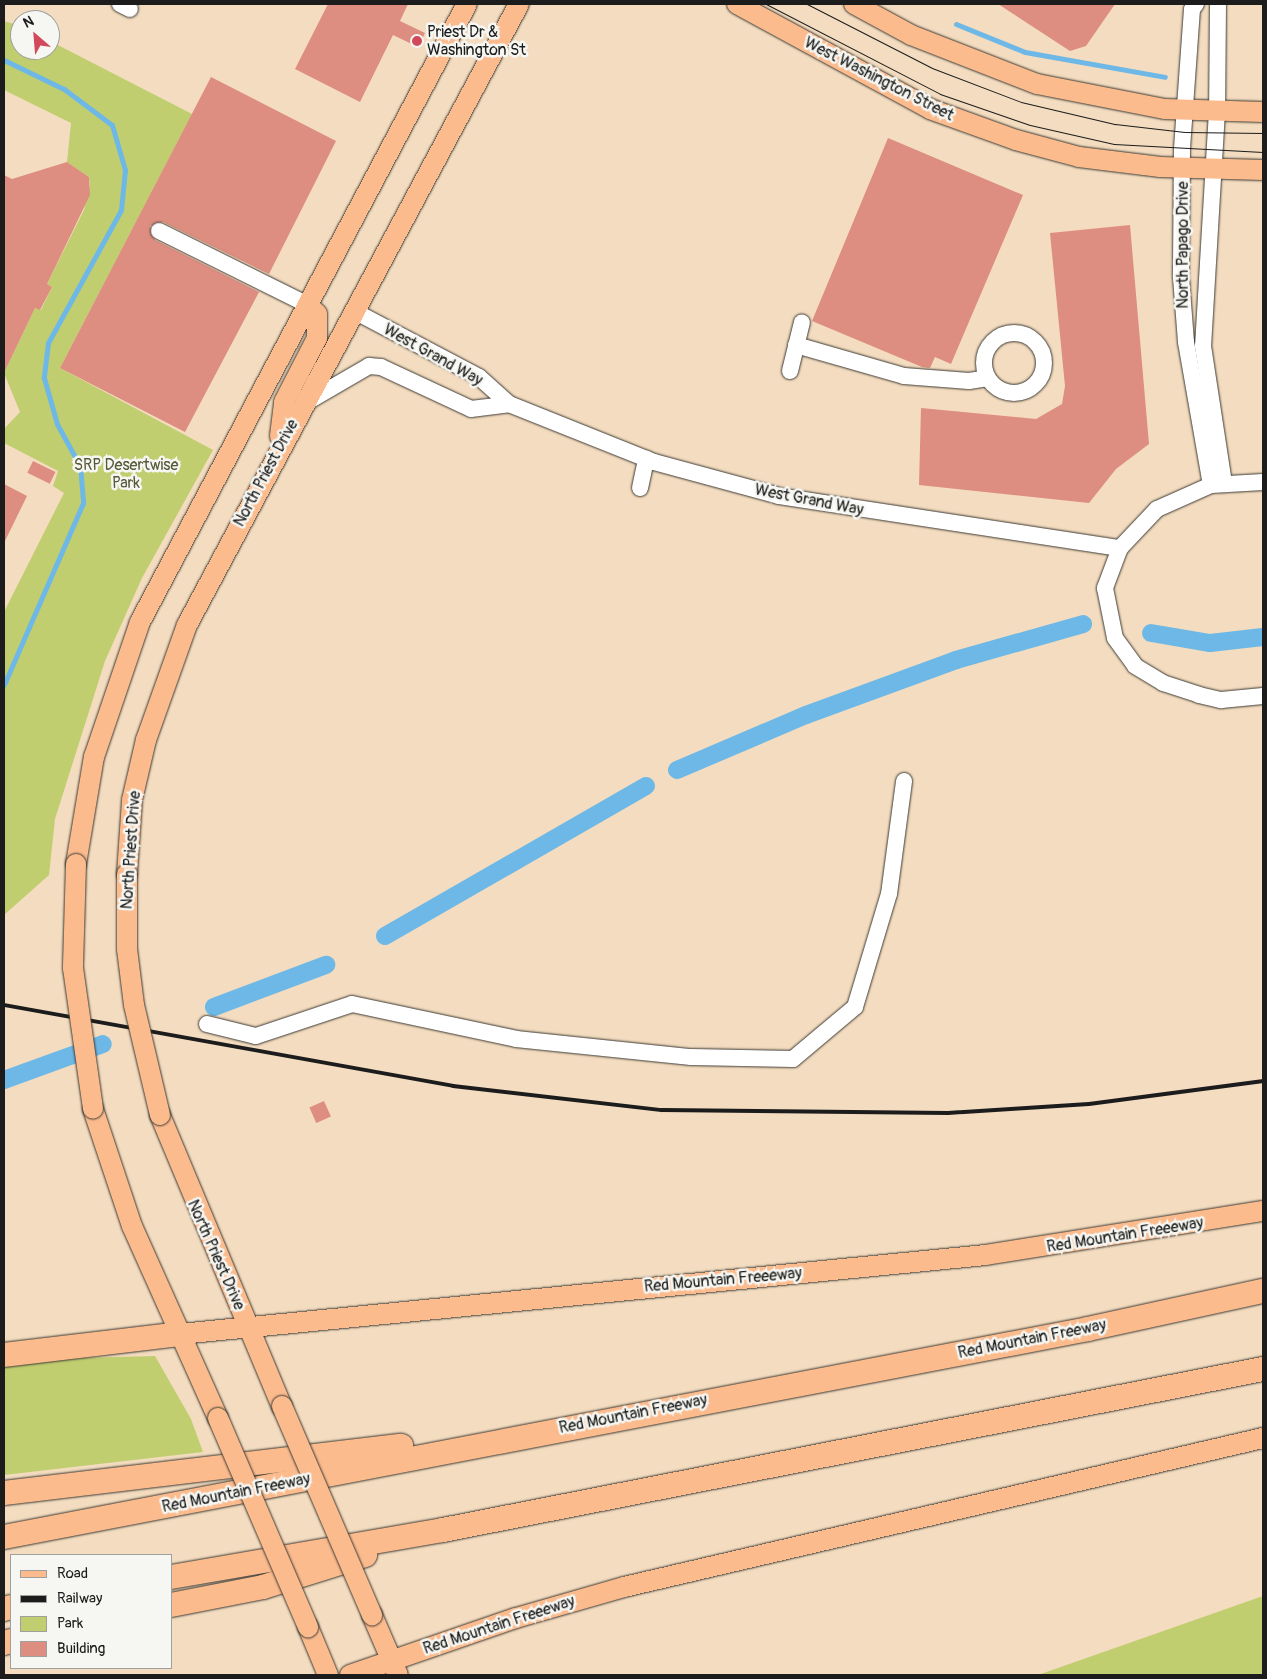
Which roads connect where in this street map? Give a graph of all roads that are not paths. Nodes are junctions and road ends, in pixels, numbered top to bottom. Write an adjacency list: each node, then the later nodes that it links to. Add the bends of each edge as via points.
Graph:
1 (467, 4): 14 (main road)
2 (519, 4): 15 (main road, North Priest Drive)
3 (737, 4): 11 (main road, West Washington Street, via 954,119 1079,157)
4 (854, 4): 7 (main road, via 918,38 1037,84 1122,103)
5 (1196, 4): 7 (street, North Papago Drive, via 1192,9)
6 (1218, 4): 8 (street, North Papago Drive)
7 (1186, 110): 8 (main road); 11 (street, North Papago Drive)
8 (1217, 111): 9 (main road); 10 (street, North Papago Drive)
9 (1263, 112)
10 (1212, 168): 11 (main road, West Washington Street); 12 (main road, West Washington Street); 25 (street, North Papago Drive, via 1204,346)
11 (1183, 169): 25 (street, North Papago Drive, via 1182,309)
12 (1263, 170)
13 (159, 231): 14 (street)
14 (308, 305): 22 (main road, via 320,322 317,338 284,402); 34 (main road, bridge, via 129,648 94,758 76,864 73,968 93,1109 121,1200)
15 (354, 311): 20 (street, West Grand Way, via 479,377); 21 (main road, North Priest Drive)
16 (802, 322): 17 (street)
17 (796, 345): 18 (street); 19 (street, via 969,381)
18 (790, 371)
19 (988, 378)
20 (510, 404): 21 (street, West Grand Way, via 471,409 381,367 369,366 332,384); 23 (street, West Grand Way)
21 (301, 406): 22 (main road, North Priest Drive)
22 (279, 446): 33 (main road, North Priest Drive, bridge, via 187,626 166,680 132,800 128,874 127,949 134,1005 160,1115)
23 (646, 459): 26 (street); 27 (street, West Grand Way, via 778,496)
24 (1263, 482): 25 (street)
25 (1217, 484): 27 (street, via 1157,509)
26 (640, 488)
27 (1120, 548): 28 (street, via 1107,577 1108,618 1115,638 1135,666 1163,683 1221,700)
28 (1263, 696)
29 (904, 781): 30 (street, via 889,894 855,1007 793,1059 691,1057 516,1039 352,1004 256,1036)
30 (207, 1024)
31 (1263, 1211): 33 (main road, Red Mountain Freeeway, via 985,1255)
32 (1263, 1291): 37 (highway, Red Mountain Freeway, via 1078,1331)
33 (248, 1327): 34 (main road, Red Mountain Freeeway); 44 (main road, North Priest Drive, bridge)
34 (180, 1334): 35 (highway); 45 (main road, bridge)
35 (4, 1355)
36 (1263, 1369): 40 (highway)
37 (525, 1434): 39 (highway); 41 (highway, Red Mountain Freeway)
38 (1263, 1438): 44 (main road, Red Mountain Freeeway, via 624,1587)
39 (4, 1493)
40 (443, 1530): 42 (highway); 43 (highway, via 263,1587)
41 (4, 1537)
42 (172, 1577)
43 (172, 1605)
44 (394, 1668): 46 (main road, Red Mountain Freeeway)
45 (328, 1675)
46 (350, 1675)

